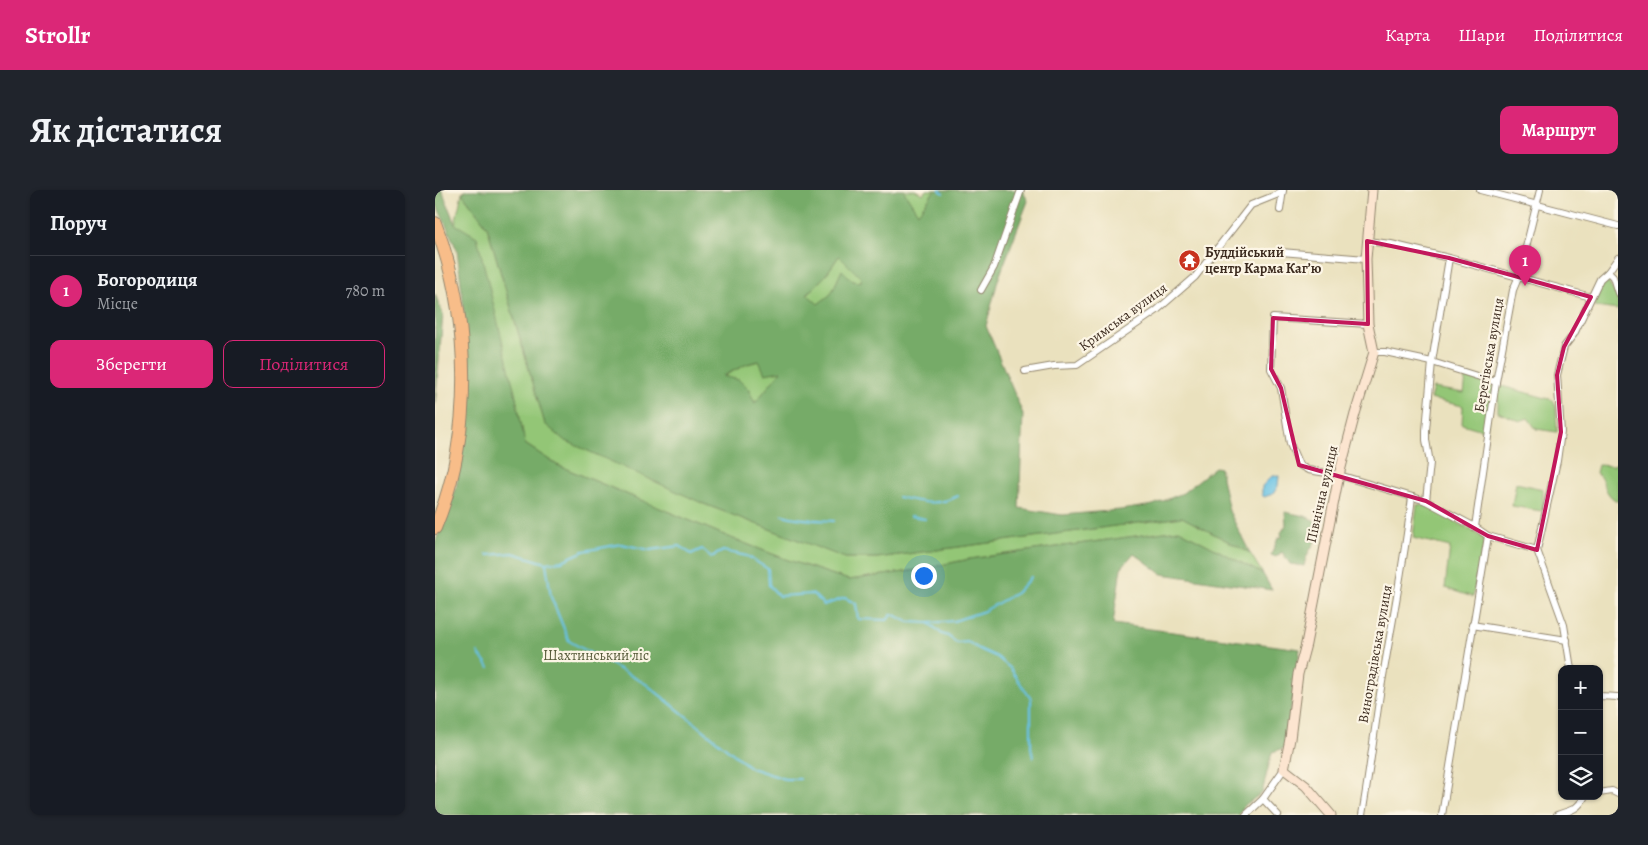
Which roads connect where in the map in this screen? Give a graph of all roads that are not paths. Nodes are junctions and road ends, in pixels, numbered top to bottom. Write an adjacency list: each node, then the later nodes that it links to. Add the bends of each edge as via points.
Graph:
1 (1021, 190): 17 (street, via 994,267)
2 (1283, 190): 7 (street); 23 (street, Кримська вулиця, via 1251,205 1195,277 1157,311 1077,365)
3 (1372, 190): 10 (street, Північна вулиця)
4 (1480, 190): 6 (street)
5 (1540, 190): 6 (street, Берегівська вулиця)
6 (1537, 206): 9 (street); 16 (street, Берегівська вулиця)
7 (1280, 210)
8 (435, 223): 29 (highway, via 457,301 462,381 453,471)
9 (1618, 226)
10 (1367, 241): 12 (street); 14 (street, Північна вулиця)
11 (1281, 252): 14 (street)
12 (1449, 258): 16 (street); 22 (street)
13 (1618, 258): 15 (street)
14 (1366, 259): 20 (street, Північна вулиця)
15 (1608, 272): 18 (street); 19 (street, via 1600,279)
16 (1519, 276): 19 (street); 24 (street, Берегівська вулиця, via 1513,290)
17 (981, 290)
18 (1618, 293)
19 (1591, 297): 31 (street, via 1574,334 1564,347 1557,375 1561,432)
20 (1368, 324): 21 (street, Північна вулиця); 25 (street, via 1273,318 1271,369 1281,388 1293,454 1299,465 1308,470)
21 (1374, 352): 22 (street); 25 (street, Північна вулиця)
22 (1432, 362): 24 (street); 27 (street, via 1426,430 1430,463)
23 (1025, 371)
24 (1496, 382): 28 (street, Берегівська вулиця)
25 (1339, 475): 26 (street); 37 (street, Північна вулиця, via 1298,674)
26 (1412, 497): 27 (street); 46 (street, Виноградівська вулиця)
27 (1426, 501): 28 (street)
28 (1475, 527): 30 (street)
29 (435, 528)
30 (1488, 536): 31 (street); 32 (street)
31 (1537, 550): 33 (street)
32 (1472, 625): 33 (street); 47 (street)
33 (1567, 640): 34 (street)
34 (1570, 665)
35 (1603, 696): 36 (street)
36 (1618, 697)
37 (1285, 769): 40 (street, Північна вулиця); 45 (street, via 1306,786)
38 (1603, 792): 39 (street)
39 (1618, 794)
40 (1263, 799): 43 (street, Північна вулиця); 44 (street)
41 (1582, 800): 42 (street)
42 (1570, 814): 48 (street)
43 (1246, 815)
44 (1278, 815)
45 (1331, 815)
46 (1362, 815)
47 (1442, 815)
48 (1557, 815)

